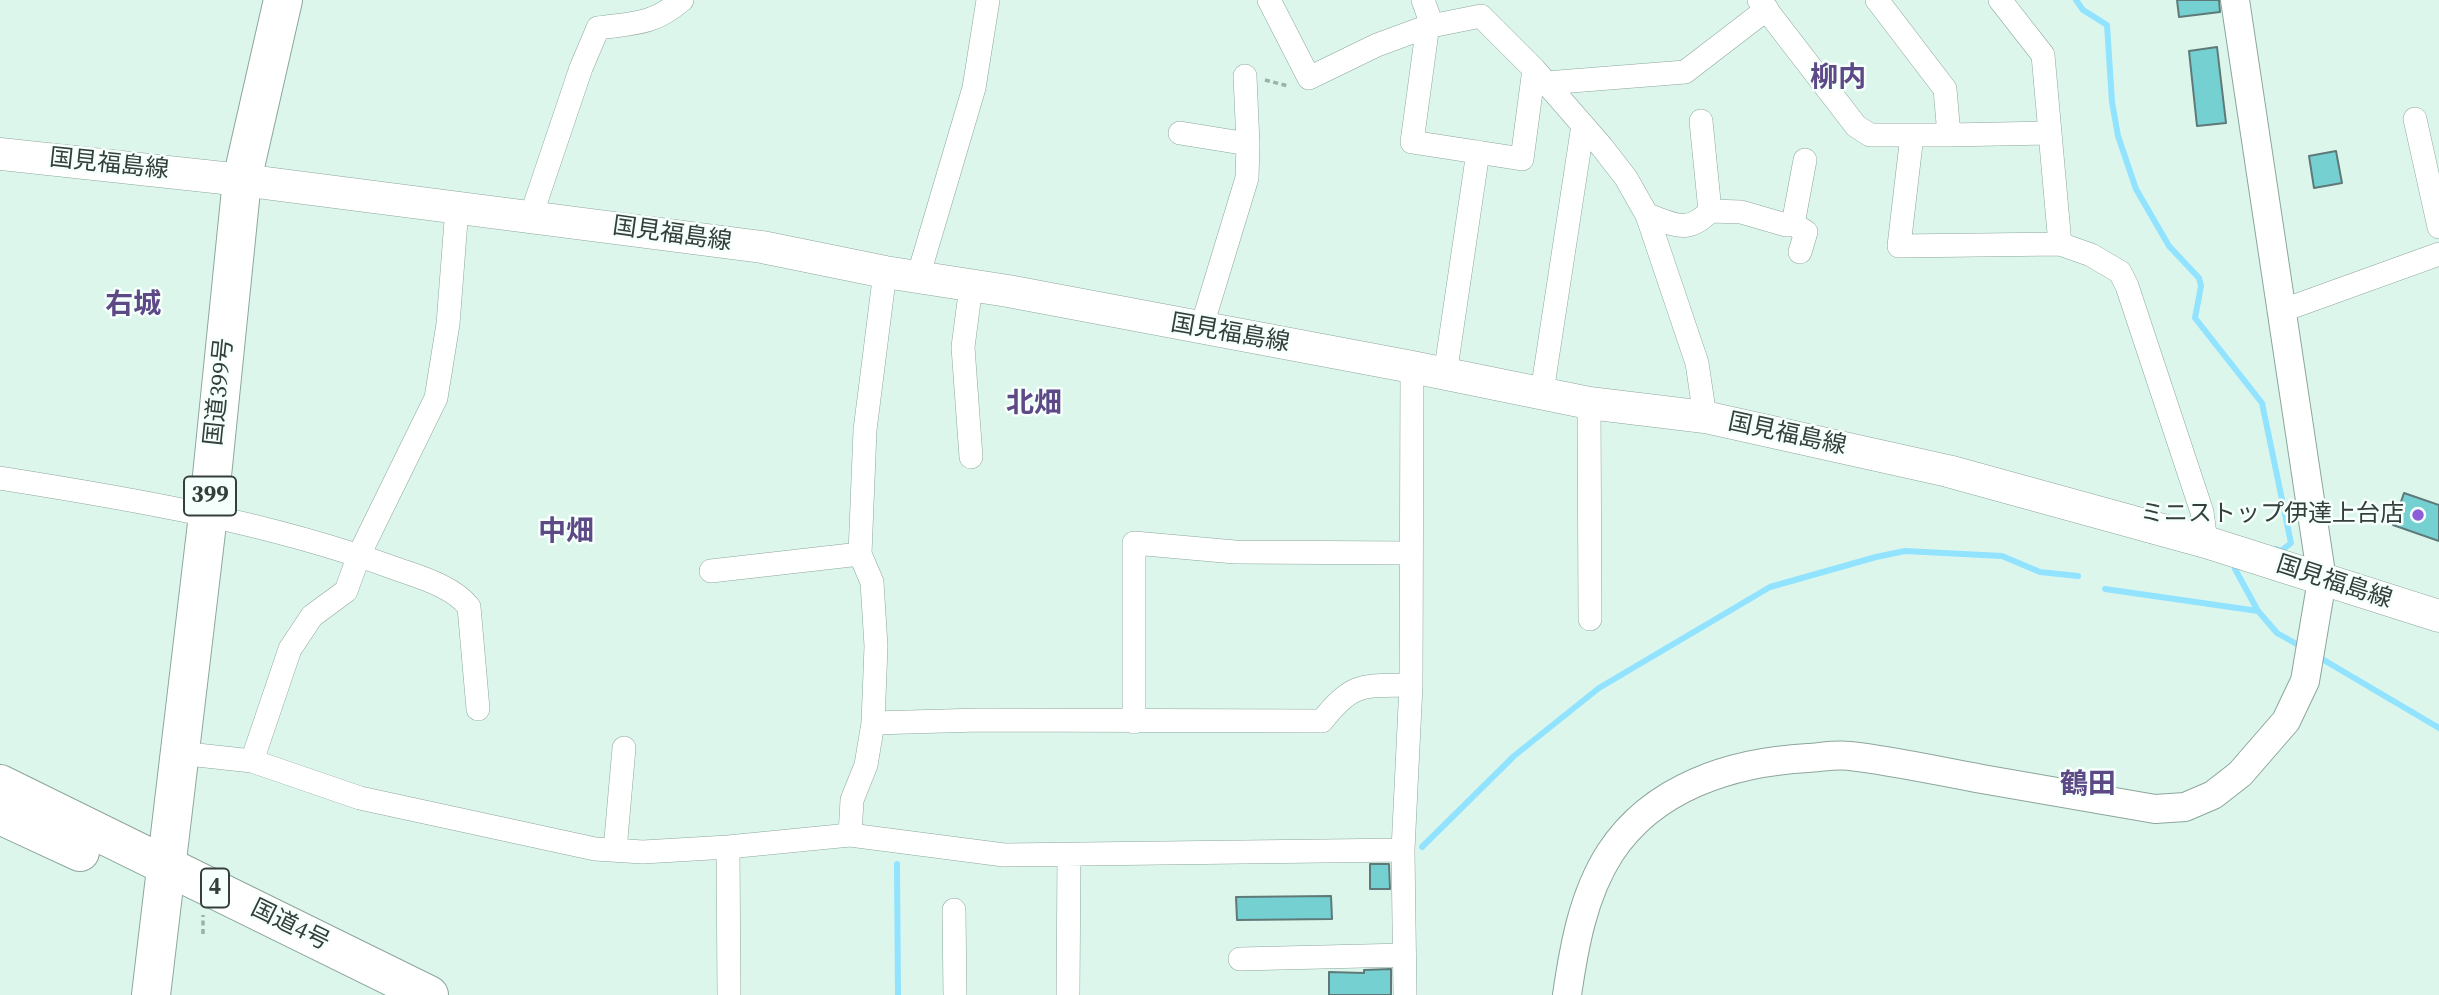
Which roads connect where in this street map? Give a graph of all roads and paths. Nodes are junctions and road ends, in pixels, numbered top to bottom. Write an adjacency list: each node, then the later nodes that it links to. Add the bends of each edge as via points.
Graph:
1 (283, 0): 25 (highway, 国道399号 / 399)
2 (682, 0): 29 (street, via 652,21 598,28)
3 (988, 0): 36 (street, via 974,88)
4 (1269, 0): 13 (street)
5 (1423, 0): 10 (street, via 1429,17)
6 (1877, 0): 20 (street, via 1945,89)
7 (2000, 0): 18 (street, via 2043,55)
8 (2235, 0): 38 (street)
9 (1763, 5): 12 (street, via 1685,72); 19 (street, via 1856,125 1870,135)
10 (1426, 27): 12 (street, via 1481,16); 13 (street); 22 (street, via 1412,142)
11 (1245, 76): 13 (path, via 1294,87); 21 (street)
12 (1540, 76): 16 (street); 22 (street, via 1522,159)
13 (1309, 78)
14 (2415, 118): 31 (street)
15 (1701, 121): 27 (street)
16 (1583, 125): 28 (street, via 1626,178); 42 (street)
17 (1180, 133): 21 (street)
18 (2049, 133): 20 (street); 32 (street)
19 (1912, 135): 20 (street); 32 (street, via 1899,246)
20 (1949, 135)
21 (1248, 144): 39 (street, via 1247,178)
22 (1478, 152): 41 (street)
23 (0, 154): 25 (main road, 国見福島線)
24 (1805, 160): 30 (street)
25 (243, 180): 26 (main road, 国見福島線); 47 (highway, 国道399号 / 399)
26 (457, 208): 29 (main road, 国見福島線); 51 (street, via 448,324 436,398)
27 (1710, 212): 28 (street, via 1698,223 1677,226); 30 (street, via 1741,212)
28 (1647, 215): 44 (street, via 1697,363)
29 (531, 216): 35 (main road, 国見福島線, via 762,247)
30 (1793, 224): 33 (street, via 1806,232)
31 (2439, 227)
32 (2060, 244): 48 (street, via 2120,272 2127,286 2203,512)
33 (1800, 252)
34 (2439, 254): 38 (street)
35 (885, 272): 36 (main road, 国見福島線); 50 (street, via 865,430)
36 (918, 277): 37 (main road, 国見福島線)
37 (971, 286): 39 (main road, 国見福島線); 45 (street, via 963,347)
38 (2281, 311): 53 (street)
39 (1201, 329): 40 (main road, 国見福島線)
40 (1412, 367): 41 (main road, 国見福島線); 49 (street)
41 (1445, 375): 42 (main road, 国見福島線)
42 (1542, 392): 43 (main road, 国見福島線)
43 (1589, 403): 44 (main road, 国見福島線); 55 (street)
44 (1705, 418): 48 (main road, 国見福島線, via 1948,471)
45 (971, 457)
46 (0, 478): 47 (street)
47 (208, 515): 51 (street); 61 (highway, 国道399号 / 399)
48 (2206, 542): 53 (main road, 国見福島線)
49 (1411, 553): 56 (street); 58 (street, via 1236,552 1134,544)
50 (860, 554): 52 (street); 59 (street, via 872,582 876,646)
51 (359, 555): 57 (street, via 463,599 469,607); 62 (street, via 346,591 312,616 290,649)
52 (711, 571)
53 (2322, 580): 54 (main road, 国見福島線); 81 (street, via 2305,681 2286,721 2240,774 2213,795 2185,807 2155,809 1848,755 1758,763 1713,775 1655,805 1610,852 1580,924)
54 (2439, 616)
55 (1590, 619)
56 (1411, 685): 58 (street, via 1361,687 1338,702 1322,721); 68 (street)
57 (478, 709)
58 (1134, 722): 59 (street)
59 (873, 723): 65 (street, via 866,765 852,800)
60 (624, 748): 67 (street)
61 (180, 753): 62 (street); 70 (highway, 国道399号 / 399)
62 (252, 761): 67 (street, via 360,798)
63 (0, 784): 70 (highway, 国道4号 / 4)
64 (0, 815): 70 (highway, 国道4号 / 4)
65 (850, 835): 66 (street); 69 (street, via 1004,855)
66 (728, 848): 67 (street); 77 (street)
67 (615, 850)
68 (1403, 850): 69 (street); 72 (street)
69 (1069, 855): 79 (street)
70 (164, 877): 74 (highway, 国道399号 / 399); 75 (highway, 国道4号 / 4); 76 (highway, 国道4号 / 4)
71 (954, 910): 78 (street)
72 (1405, 955): 73 (street); 80 (street)
73 (1240, 959)
74 (151, 995)
75 (371, 995)
76 (429, 995)
77 (729, 995)
78 (955, 995)
79 (1069, 995)
80 (1405, 995)
81 (1567, 995)

